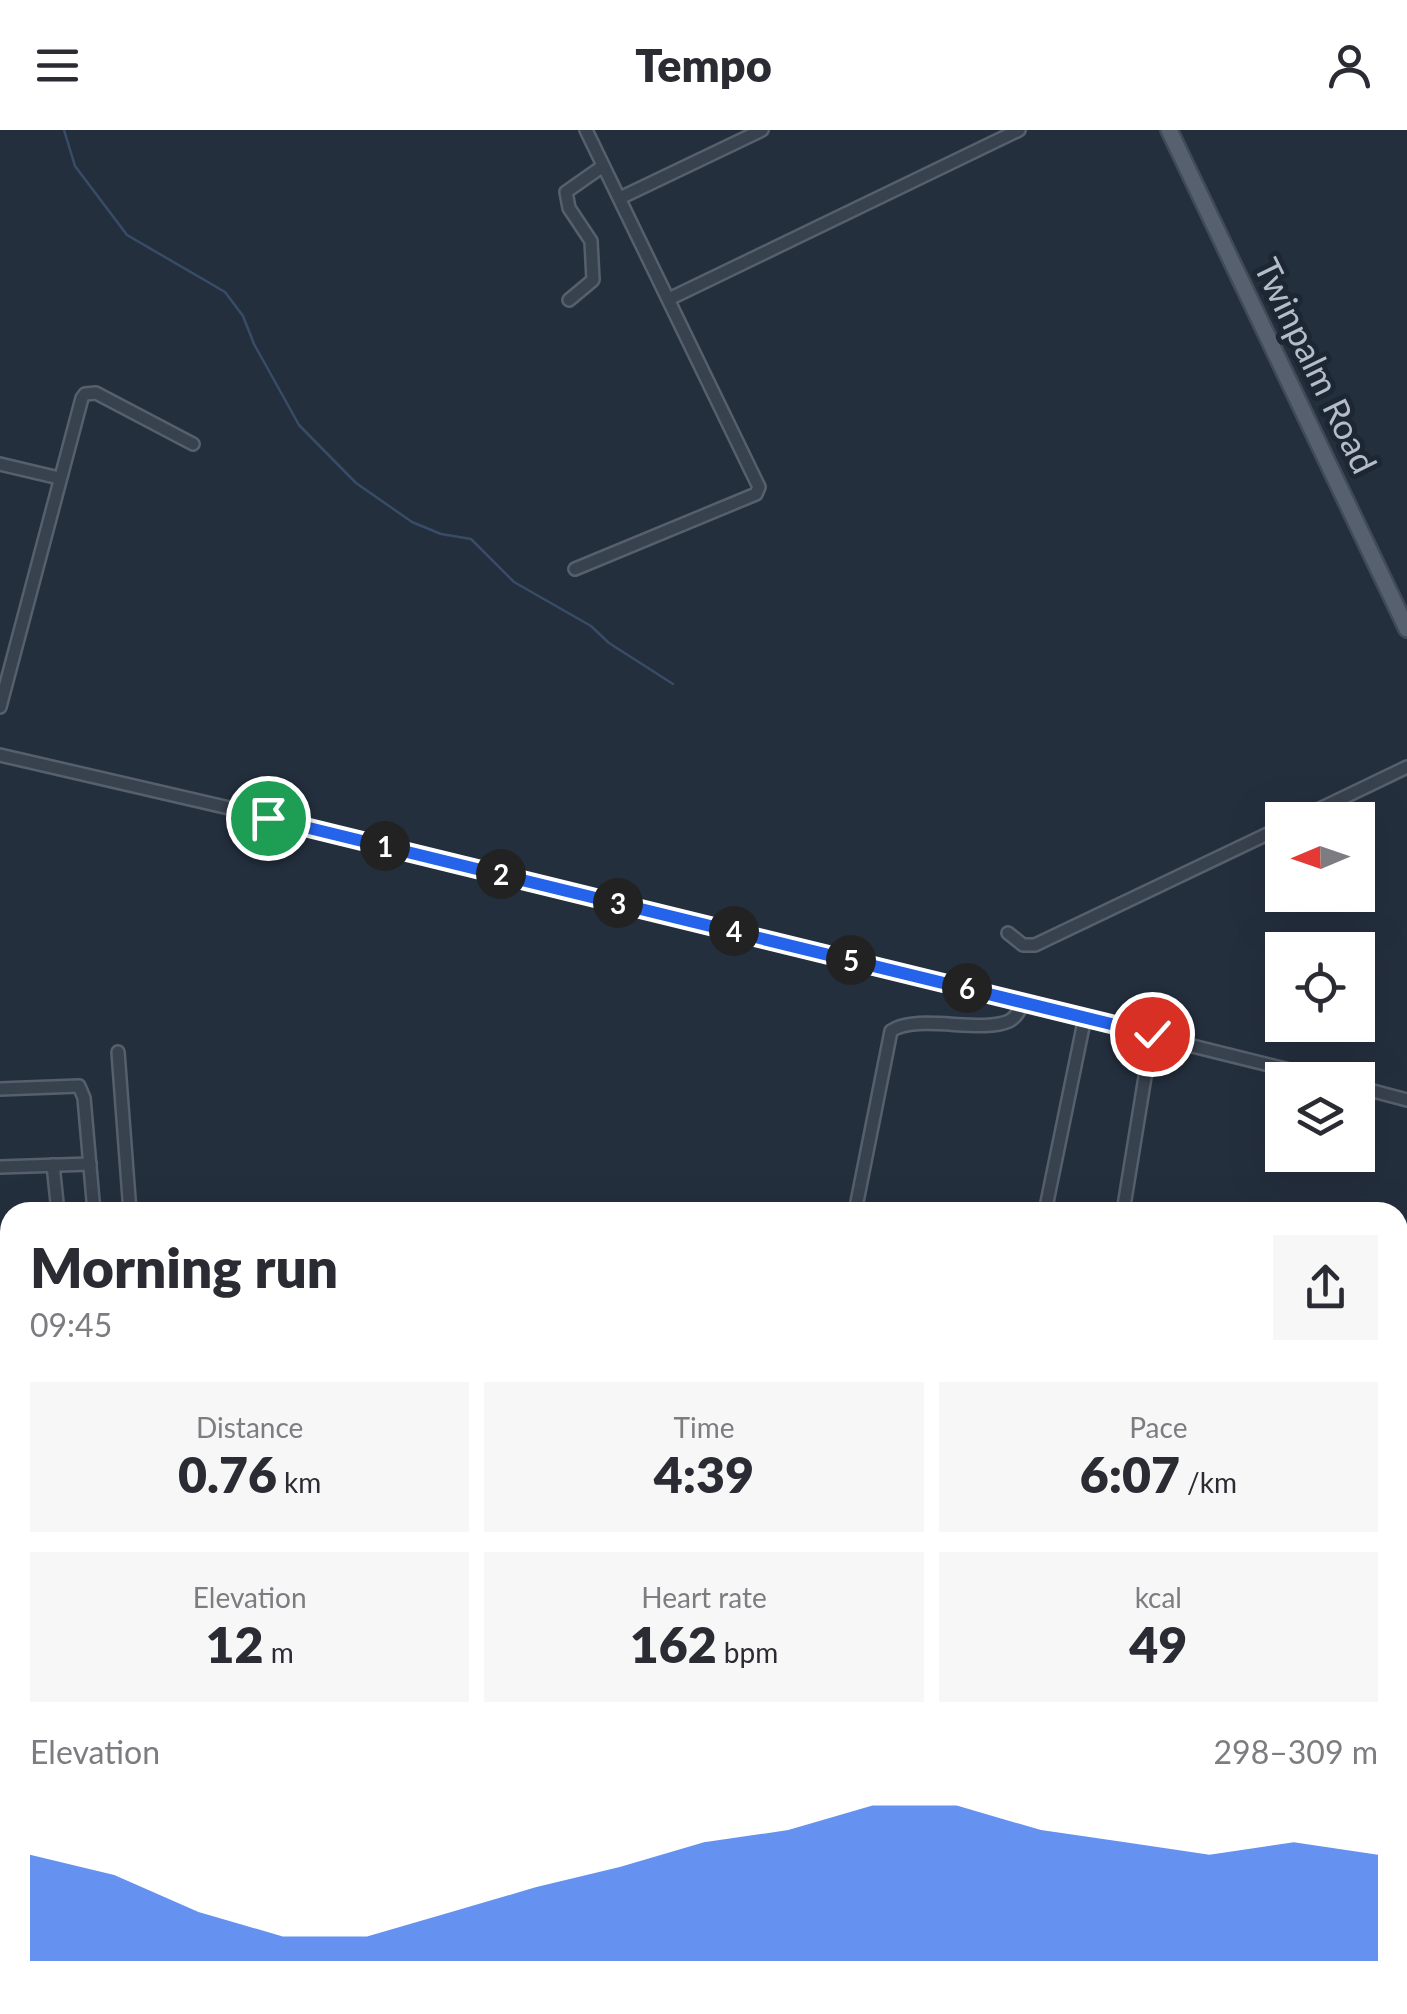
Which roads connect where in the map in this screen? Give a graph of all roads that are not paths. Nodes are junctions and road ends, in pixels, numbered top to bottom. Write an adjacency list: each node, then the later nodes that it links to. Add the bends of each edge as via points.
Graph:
1 (586, 130): 5 (street)
2 (762, 130): 6 (street)
3 (1019, 130): 7 (street)
4 (1169, 130): 13 (main road, Twinpalm Road)
5 (604, 166): 6 (street); 8 (street, via 566,192 593,251 592,280)
6 (620, 198): 7 (street)
7 (669, 299): 12 (street, via 760,487)
8 (568, 300)
9 (193, 444): 11 (street, via 96,393 85,394)
10 (0, 464): 11 (street)
11 (60, 478): 14 (street)
12 (575, 569)
13 (1407, 629)
14 (0, 707)
15 (0, 756): 20 (street)
16 (1407, 767): 17 (street)
17 (1334, 802)
18 (1265, 835): 19 (street, via 1035,944 1023,945)
19 (1008, 933)
20 (1024, 1002): 21 (street); 34 (street, via 1003,1023 890,1031)
21 (1085, 1017): 22 (street); 35 (street)
22 (1152, 1034): 24 (street); 36 (street)
23 (118, 1052): 33 (street)
24 (1265, 1063)
25 (0, 1090): 28 (street, via 80,1086)
26 (1375, 1092): 27 (street)
27 (1407, 1100)
28 (90, 1164): 29 (street); 32 (street)
29 (53, 1165): 30 (street); 31 (street)
30 (0, 1167)
31 (57, 1202)
32 (93, 1202)
33 (129, 1202)
34 (857, 1202)
35 (1048, 1202)
36 (1125, 1202)

